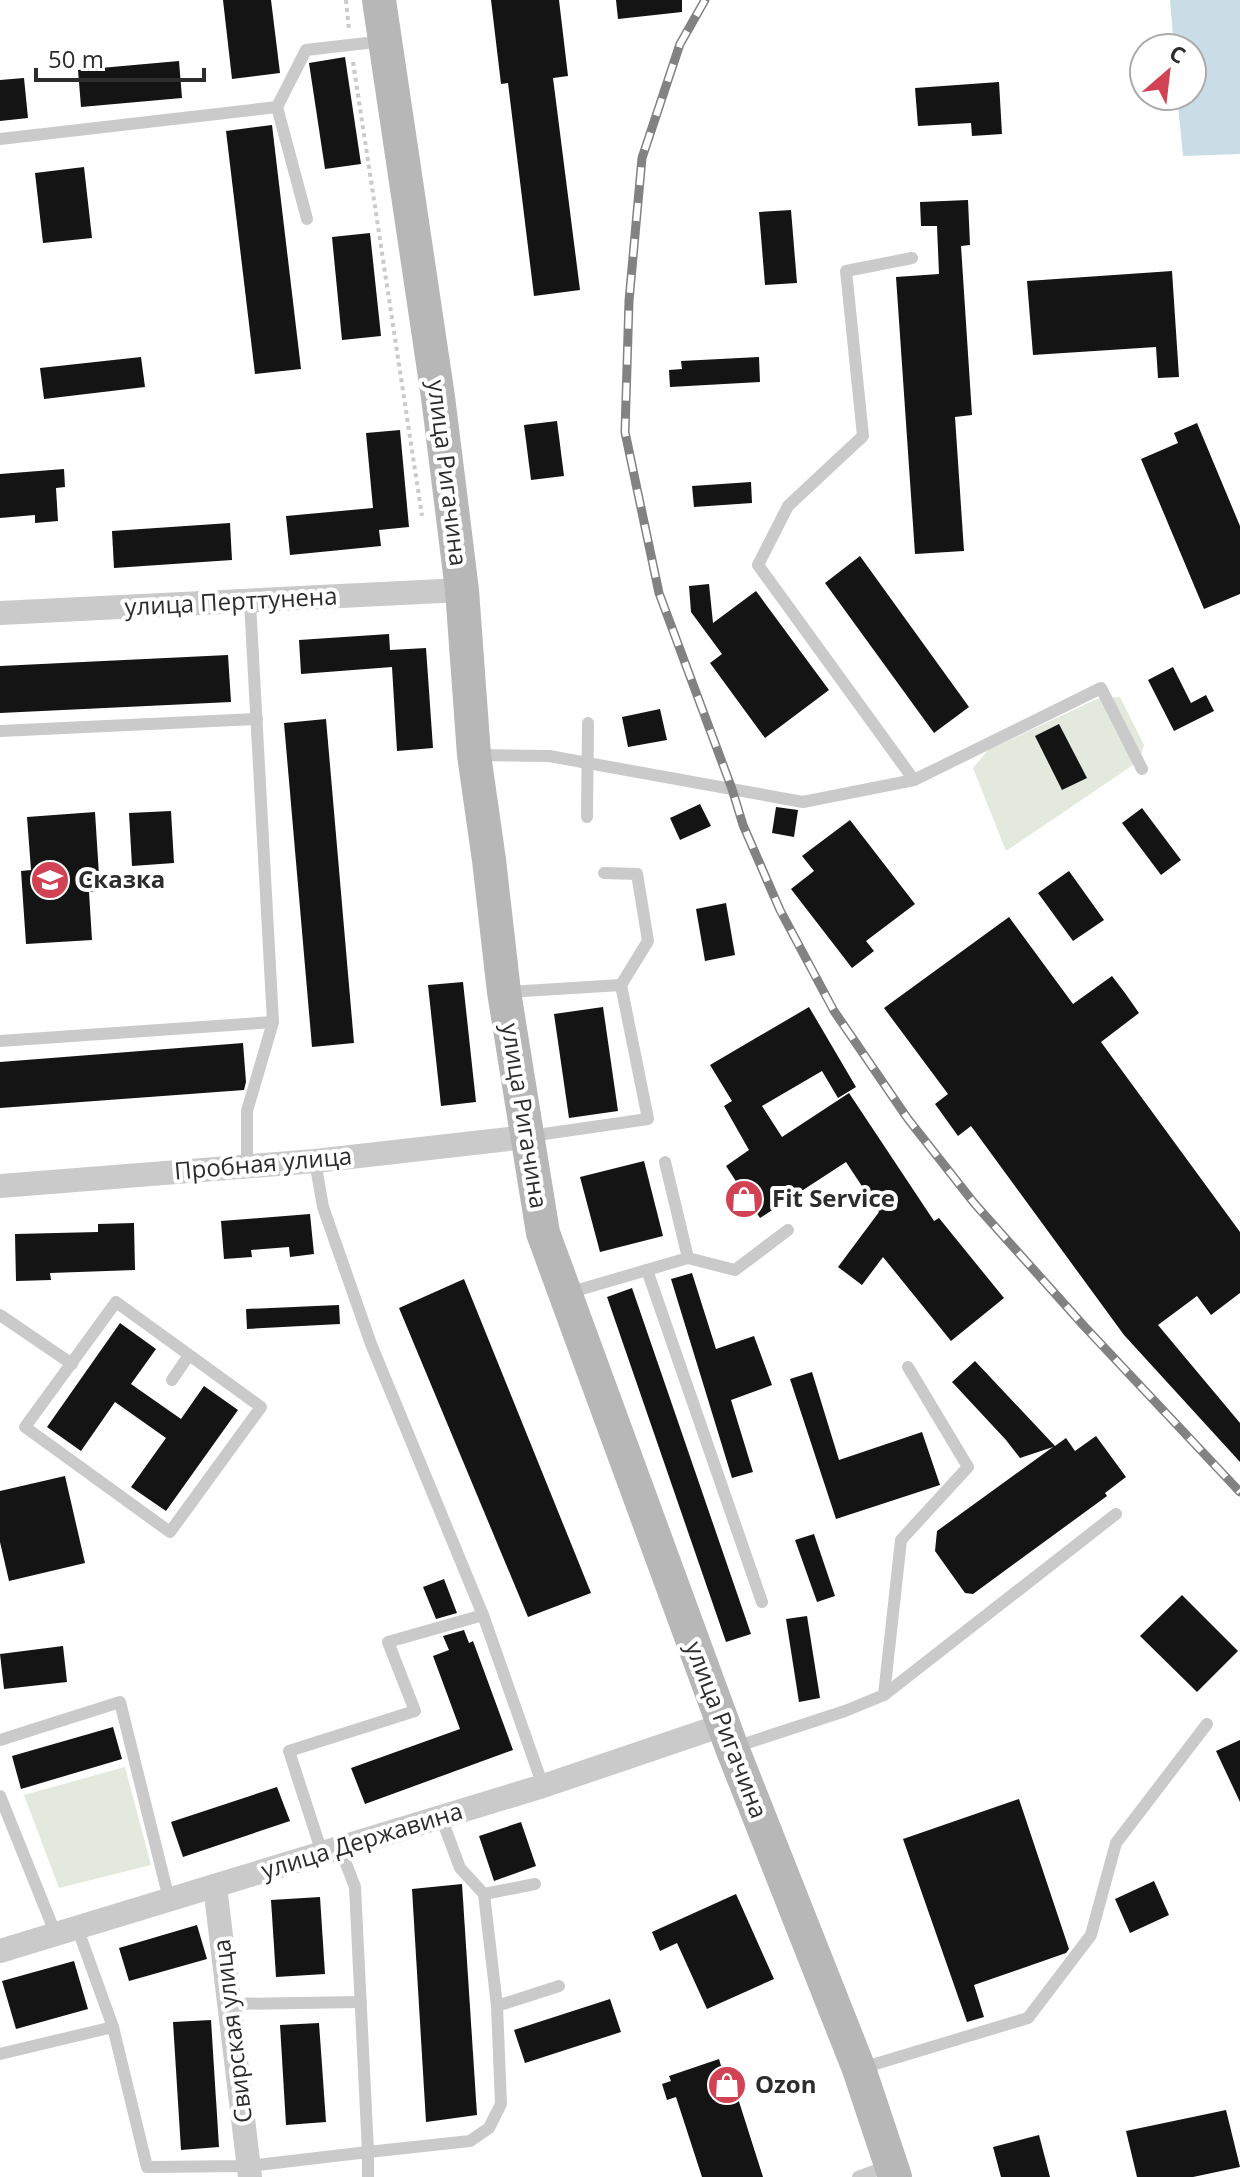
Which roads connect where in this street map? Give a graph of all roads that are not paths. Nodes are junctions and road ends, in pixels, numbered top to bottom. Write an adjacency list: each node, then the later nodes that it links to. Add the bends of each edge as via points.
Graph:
1 (379, 0): 2 (main road, улица Ригачина)
2 (385, 41): 3 (lane, via 306,50); 7 (main road, улица Ригачина)
3 (277, 107): 4 (lane); 5 (lane)
4 (0, 139)
5 (307, 219)
6 (912, 258): 16 (lane, via 846,271 863,436 788,506 758,565)
7 (462, 590): 8 (street, улица Перттунена); 13 (main road, улица Ригачина)
8 (250, 602): 9 (street, улица Перттунена); 10 (lane)
9 (0, 613)
10 (257, 719): 12 (lane); 21 (lane)
11 (588, 723): 14 (lane)
12 (0, 731)
13 (474, 755): 14 (lane, via 549,756); 20 (main road, улица Ригачина)
14 (588, 763): 16 (lane, via 803,802); 17 (lane)
15 (1142, 769): 16 (lane, via 1101,688)
16 (914, 780)
17 (587, 817)
18 (604, 873): 19 (lane, via 637,874 648,941)
19 (621, 985): 20 (lane); 23 (lane, via 648,1119)
20 (504, 992): 23 (main road, улица Ригачина)
21 (273, 1022): 22 (lane); 26 (lane, via 247,1111)
22 (0, 1041)
23 (526, 1137): 24 (street, Пробная улица); 31 (main road, улица Ригачина, via 543,1233)
24 (315, 1161): 26 (street, Пробная улица); 39 (lane, via 323,1207 371,1344)
25 (665, 1162): 29 (lane)
26 (247, 1166): 27 (street, Пробная улица)
27 (0, 1186)
28 (788, 1230): 29 (lane, via 735,1270)
29 (688, 1258): 30 (lane)
30 (647, 1270): 31 (lane); 38 (lane)
31 (565, 1294): 42 (main road, улица Ригачина)
32 (0, 1315): 34 (lane)
33 (189, 1355): 34 (lane, via 116,1302); 34 (lane, via 261,1407 170,1532 25,1427); 36 (lane)
34 (72, 1364)
35 (908, 1367): 40 (lane, via 968,1467 901,1540)
36 (172, 1380)
37 (1116, 1514): 40 (lane)
38 (762, 1602)
39 (483, 1615): 44 (lane); 47 (lane, via 388,1642 415,1711 289,1751)
40 (884, 1695): 42 (lane, via 845,1711)
41 (1207, 1724): 60 (lane, via 1116,1843 1091,1935 1028,2018)
42 (727, 1737): 44 (street, улица Державина); 60 (main road, улица Ригачина)
43 (0, 1740): 51 (lane, via 120,1702)
44 (543, 1786): 46 (street, улица Державина)
45 (0, 1796): 52 (lane)
46 (441, 1817): 47 (street, улица Державина); 50 (lane, via 460,1868)
47 (331, 1850): 49 (street, улица Державина); 55 (lane, via 355,1887)
48 (535, 1884): 50 (lane)
49 (215, 1886): 51 (street, улица Державина); 56 (street, Свирская улица)
50 (484, 1894): 57 (lane)
51 (169, 1899): 52 (street, улица Державина)
52 (67, 1931): 53 (street, улица Державина); 58 (lane)
53 (0, 1951)
54 (559, 1986): 57 (lane)
55 (361, 2002): 56 (lane); 61 (lane)
56 (231, 2004): 63 (street, Свирская улица)
57 (497, 2006): 61 (lane, via 501,2104 489,2128 470,2141)
58 (113, 2027): 59 (lane); 63 (lane, via 147,2167)
59 (0, 2054)
60 (859, 2069): 62 (main road, улица Ригачина)
61 (368, 2152): 63 (lane); 64 (lane)
62 (893, 2171): 65 (lane)
63 (250, 2172)
64 (368, 2177)
65 (858, 2177)

